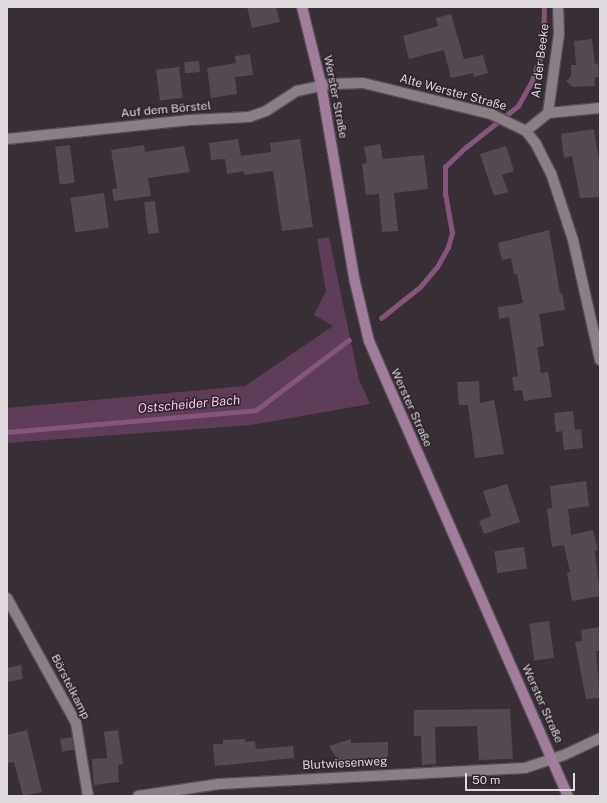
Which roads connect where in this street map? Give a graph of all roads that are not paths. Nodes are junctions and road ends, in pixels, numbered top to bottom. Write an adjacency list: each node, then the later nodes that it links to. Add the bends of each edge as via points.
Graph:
1 (302, 7): 3 (main road, Werster Straße)
2 (558, 7): 5 (street, An der Beeke, via 559,34)
3 (321, 84): 6 (street, Alte Werster Straße, via 363,83 491,114); 7 (street, Auf dem Börstel, via 297,91 266,111 249,117 190,120); 11 (main road, Werster Straße, via 355,282 369,341)
4 (600, 108): 5 (street)
5 (548, 113): 6 (street, An der Beeke)
6 (526, 131): 8 (street, Alte Werster Straße, via 551,173 573,240)
7 (7, 139)
8 (600, 360)
9 (7, 598): 12 (street, Börstelkamp, via 76,723)
10 (600, 738): 11 (street)
11 (553, 759): 13 (street, Blutwiesenweg, via 525,768 219,784); 14 (main road, Werster Straße)
12 (88, 796)
13 (138, 796)
14 (568, 796)

